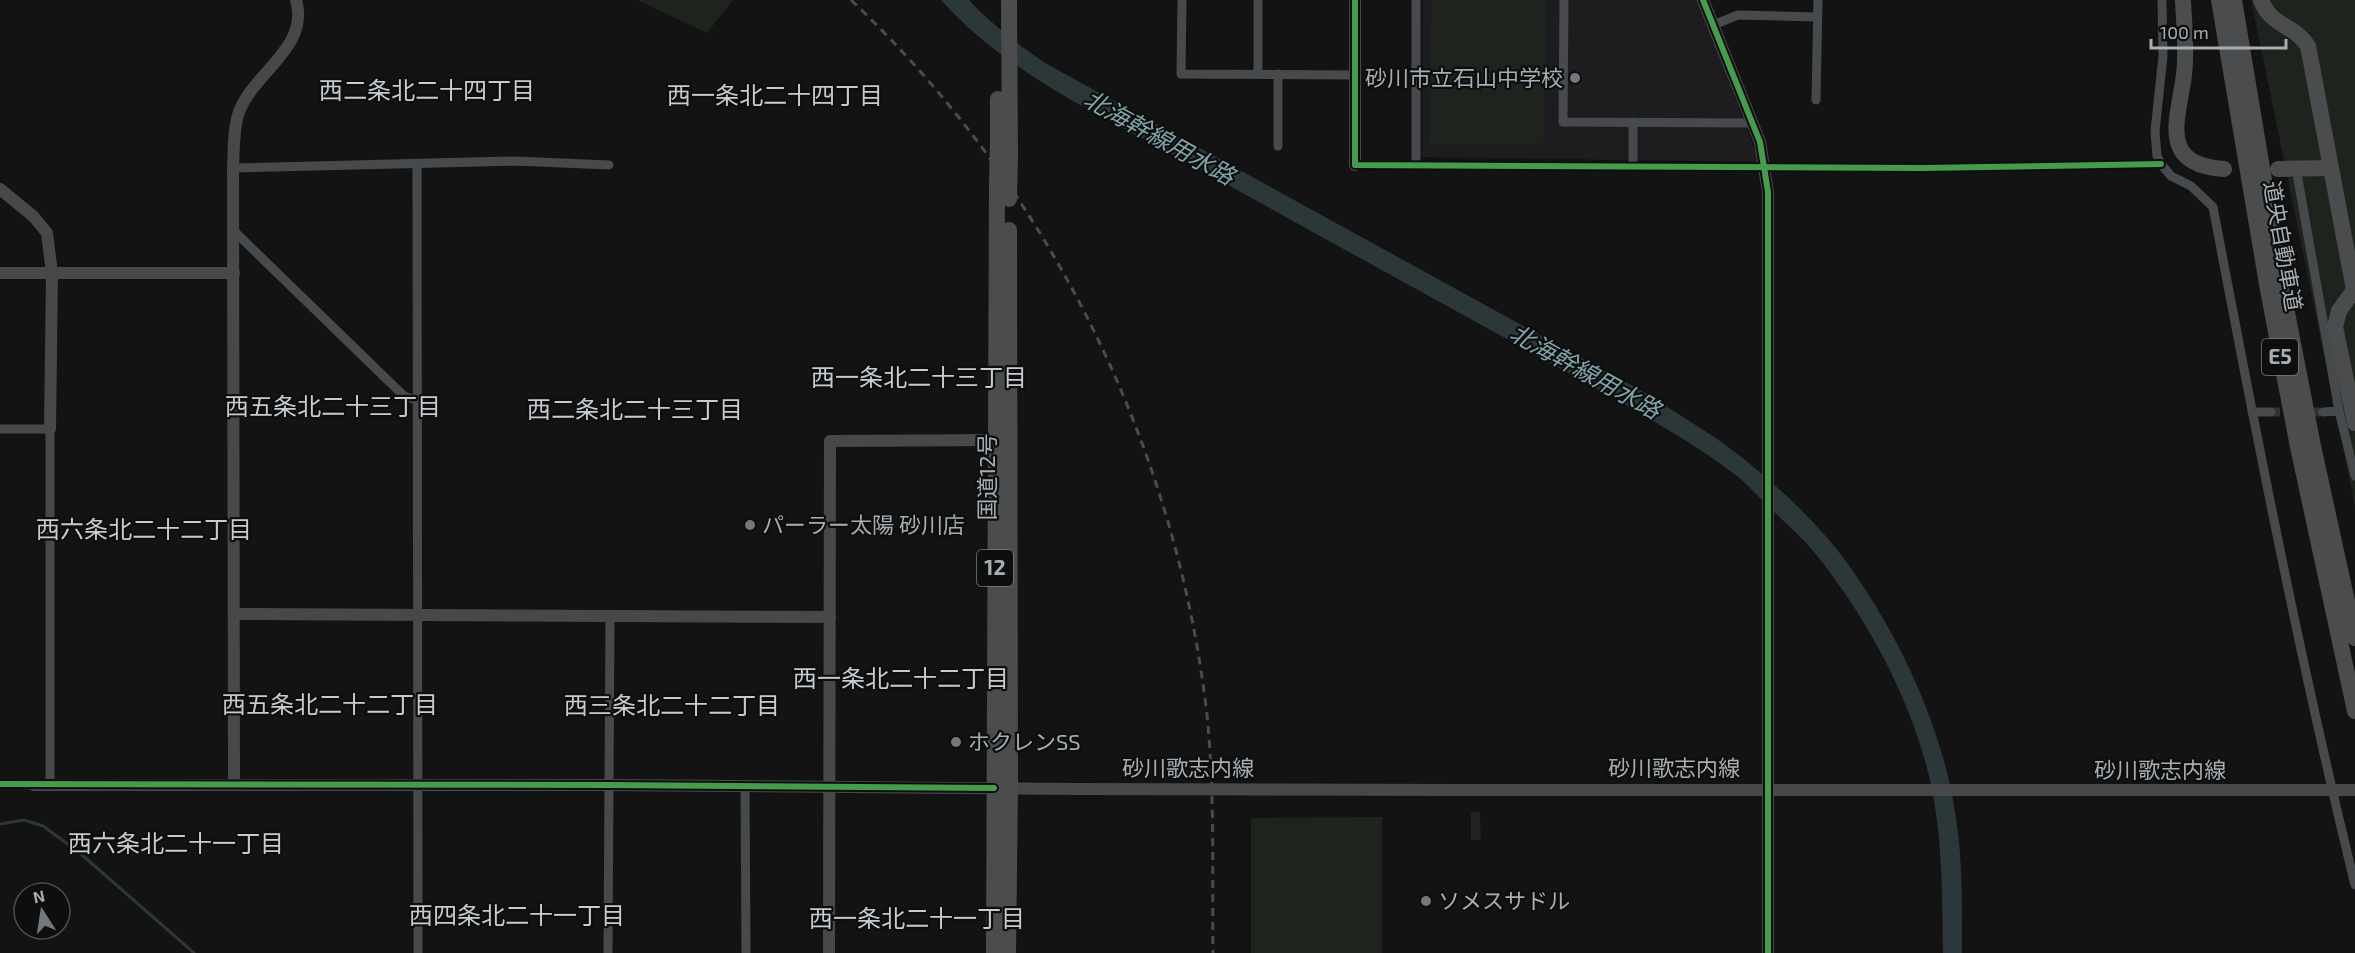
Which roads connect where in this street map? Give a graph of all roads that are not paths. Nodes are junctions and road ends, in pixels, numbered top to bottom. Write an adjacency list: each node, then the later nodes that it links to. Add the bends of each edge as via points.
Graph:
1 (296, 0): 32 (street, via 300,19 292,42 249,94 239,113)
2 (1182, 0): 18 (street, via 1181,74)
3 (1258, 0): 18 (street)
4 (1355, 0): 20 (street)
5 (1416, 0): 29 (street)
6 (1564, 0): 22 (street, via 1563,122)
7 (1703, 0): 16 (street)
8 (1818, 0): 15 (street)
9 (2162, 0): 26 (street, via 2163,56 2155,131)
10 (2182, 0): 35 (highway, via 2186,42 2176,137 2193,162)
11 (2219, 0): 59 (highway, 道央自動車道 / E5, via 2298,447)
12 (2234, 0): 58 (highway, 道央自動車道 / E5, via 2281,282)
13 (2261, 0): 34 (highway, via 2269,16 2296,32 2308,46)
14 (1003, 3): 17 (highway, 国道12号 / 12)
15 (1817, 17): 16 (street, via 1738,15); 21 (street)
16 (1713, 25): 23 (street)
17 (1003, 70): 52 (highway, 国道12号 / 12, bridge, via 997,183); 68 (highway, 国道12号 / 12, bridge, via 1010,156)
18 (1257, 74): 19 (street)
19 (1278, 74): 20 (street); 24 (street)
20 (1355, 75): 28 (street)
21 (1816, 100)
22 (1633, 123): 23 (street); 30 (street)
23 (1753, 123): 31 (street)
24 (1278, 146)
25 (417, 163): 27 (street, via 515,161); 32 (street); 44 (street)
26 (2161, 164): 31 (street); 46 (street, via 2213,207)
27 (609, 165)
28 (1355, 165): 29 (street)
29 (1416, 165): 30 (street)
30 (1633, 166): 31 (street)
31 (1766, 167): 69 (street)
32 (233, 168): 38 (street)
33 (2296, 168): 34 (highway); 36 (highway); 45 (street)
34 (2331, 168): 42 (highway)
35 (2224, 169)
36 (2278, 169)
37 (0, 189): 40 (street, via 47,233)
38 (235, 232): 41 (street); 44 (street, via 404,396)
39 (0, 273): 40 (street)
40 (52, 273): 41 (street); 51 (street)
41 (234, 273): 54 (street)
42 (2355, 297): 43 (highway, via 2340,328 2346,357); 49 (highway, via 2339,311 2335,327)
43 (2355, 371)
44 (419, 401): 55 (street)
45 (2339, 411): 48 (street); 53 (street)
46 (2252, 412): 47 (street); 70 (street)
47 (2271, 412)
48 (2323, 412)
49 (2355, 423)
50 (0, 429): 51 (street)
51 (50, 429): 61 (street)
52 (997, 440): 57 (street, via 830,441); 68 (highway, 国道12号 / 12)
53 (2355, 476)
54 (234, 614): 55 (street); 63 (street)
55 (418, 615): 56 (street); 64 (street)
56 (610, 615): 57 (street); 65 (street)
57 (830, 617): 67 (street)
58 (2355, 638)
59 (2355, 711)
60 (0, 784): 62 (street)
61 (50, 784): 62 (street, 砂川歌志内線); 63 (street, 砂川歌志内線)
62 (34, 785)
63 (234, 785): 64 (street, 砂川歌志内線)
64 (418, 785): 65 (street, 砂川歌志内線); 73 (street)
65 (608, 785): 66 (street, 砂川歌志内線); 74 (street)
66 (745, 786): 67 (street, 砂川歌志内線); 75 (street)
67 (830, 787): 68 (street, 砂川歌志内線); 76 (street)
68 (1002, 788): 69 (street, 砂川歌志内線, bridge); 77 (highway, 国道12号 / 12); 78 (highway, 国道12号 / 12)
69 (1768, 789): 70 (street, 砂川歌志内線); 79 (street)
70 (2331, 790): 71 (street, 砂川歌志内線); 72 (street)
71 (2355, 790)
72 (2355, 885)
73 (418, 953)
74 (608, 953)
75 (746, 953)
76 (829, 953)
77 (994, 953)
78 (1008, 953)
79 (1768, 953)

